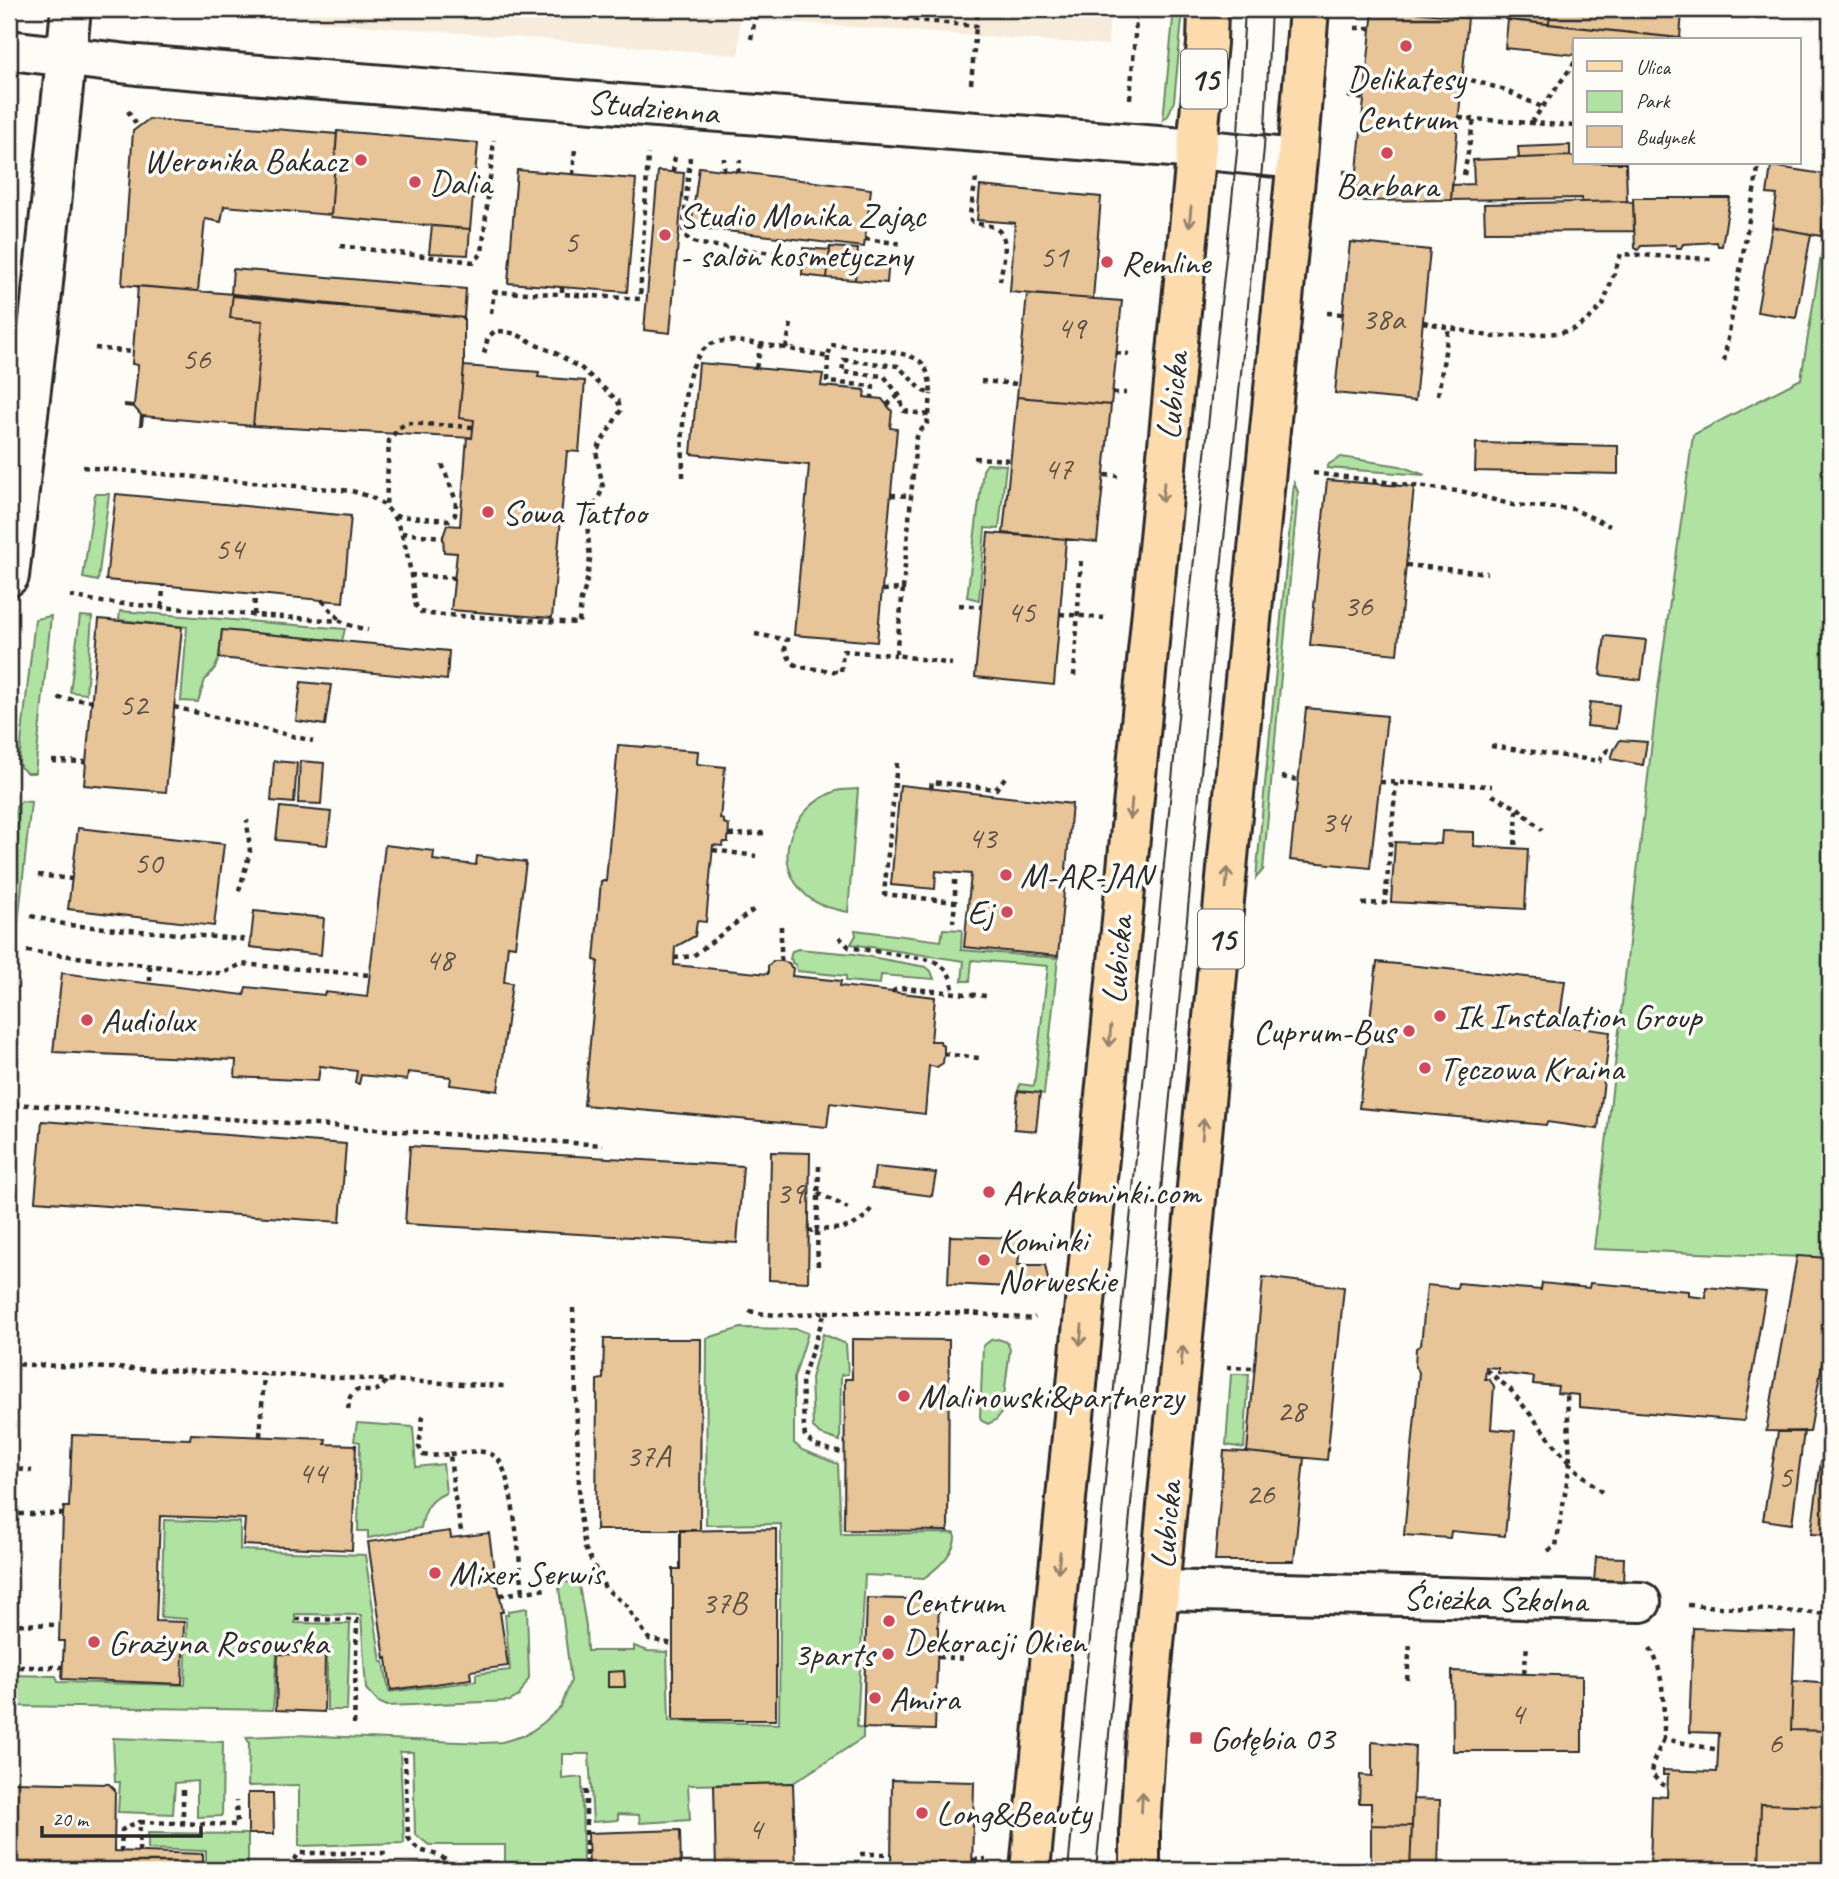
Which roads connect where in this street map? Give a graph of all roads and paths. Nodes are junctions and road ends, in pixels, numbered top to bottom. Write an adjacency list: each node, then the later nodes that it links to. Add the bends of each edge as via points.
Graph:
1 (71, 9): 13 (street)
2 (757, 9): 11 (path)
3 (804, 9): 8 (path)
4 (978, 9): 8 (path)
5 (1137, 9): 19 (path)
6 (1208, 9): 30 (main road, Lubicka / 15)
7 (1309, 9): 31 (main road, Lubicka / 15)
8 (976, 26): 16 (path)
9 (1355, 28): 10 (path)
10 (1371, 29)
11 (751, 39)
12 (9, 50): 13 (street, Studzienna)
13 (65, 57): 30 (street, Studzienna); 91 (street)
14 (1573, 65): 20 (path)
15 (1471, 80): 20 (path)
16 (970, 96)
17 (1348, 96): 18 (path)
18 (1364, 99)
19 (1130, 100)
20 (1542, 107): 23 (path)
21 (1459, 118): 22 (path)
22 (1474, 119): 23 (path); 38 (path)
23 (1531, 123): 24 (path)
24 (1573, 126)
25 (495, 132): 41 (path, via 482,253 474,262)
26 (576, 139): 36 (path)
27 (648, 145): 45 (path, via 639,299 562,291 494,292)
28 (676, 148): 33 (path)
29 (690, 149): 42 (path, via 683,233 690,241)
30 (1197, 149): 31 (street, Studzienna); 229 (main road, Lubicka / 15, one-way to 229)
31 (1297, 159): 195 (main road, Lubicka / 15, one-way to 31)
32 (1759, 164): 59 (path)
33 (673, 172)
34 (1343, 172): 35 (path)
35 (1357, 173)
36 (573, 175)
37 (976, 175): 44 (path, via 971,221 994,228 1005,240)
38 (1464, 175)
39 (865, 239): 40 (path)
40 (904, 244)
41 (340, 246)
42 (789, 255)
43 (1711, 258): 50 (path, via 1621,254 1603,304 1572,330 1493,337)
44 (1000, 281)
45 (491, 313)
46 (1326, 313): 47 (path)
47 (1343, 314)
48 (1423, 323): 50 (path)
49 (791, 324): 53 (path)
50 (1449, 327): 67 (path)
51 (761, 345): 53 (path); 60 (path); 79 (path, via 725,341 710,345 699,356 687,382)
52 (94, 348): 54 (path)
53 (786, 348): 57 (path)
54 (132, 352)
55 (1116, 353): 56 (path)
56 (1132, 354)
57 (828, 357): 65 (path, via 831,345 907,354 921,361); 68 (path, via 827,382 873,386)
58 (483, 358): 90 (path, via 488,337 495,331 509,331 580,367 618,401 621,410 596,452 603,488 587,522 590,559 579,623 421,612)
59 (1724, 361)
60 (756, 368)
61 (981, 381): 62 (path)
62 (1018, 384)
63 (1113, 393): 64 (path)
64 (1129, 393)
65 (931, 394): 66 (path, via 898,366 844,360 842,372 884,376); 70 (path)
66 (899, 395): 69 (path); 70 (path, via 904,411)
67 (1438, 395)
68 (872, 398)
69 (887, 405)
70 (929, 415): 81 (path, via 916,439)
71 (473, 427): 82 (path, via 407,423 393,434)
72 (974, 458): 73 (path)
73 (1011, 460)
74 (441, 461): 83 (path, via 456,501 455,515 449,520)
75 (83, 467): 82 (path, via 352,491)
76 (1312, 472): 84 (path, via 1465,492 1513,505 1573,509)
77 (1105, 475): 78 (path)
78 (1121, 476)
79 (682, 477)
80 (891, 495): 81 (path)
81 (911, 496): 94 (path)
82 (386, 506): 83 (path)
83 (395, 516): 85 (path)
84 (1610, 526)
85 (402, 533): 86 (path); 90 (path)
86 (443, 537)
87 (1081, 558): 104 (path)
88 (1406, 565): 89 (path)
89 (1487, 573)
90 (410, 575): 92 (path)
91 (9, 576)
92 (454, 578)
93 (163, 585): 100 (path)
94 (904, 589): 95 (path); 109 (path)
95 (882, 590)
96 (255, 594): 103 (path)
97 (69, 596): 100 (path)
98 (322, 600): 106 (path)
99 (959, 605): 101 (path)
100 (162, 607): 103 (path)
101 (982, 607)
102 (1060, 614): 104 (path)
103 (254, 615): 106 (path)
104 (1078, 616): 105 (path); 111 (path)
105 (1109, 618)
106 (341, 621): 107 (path)
107 (368, 630)
108 (755, 634): 109 (path, via 788,640 785,649 799,667 841,672 842,652)
109 (896, 655): 110 (path)
110 (952, 664)
111 (1074, 676)
112 (58, 698): 113 (path)
113 (93, 701)
114 (174, 707): 115 (path)
115 (313, 741)
116 (1491, 746): 117 (path, via 1600,761 1608,750)
117 (1614, 750)
118 (52, 761): 119 (path)
119 (85, 762)
120 (897, 763): 141 (path, via 884,894)
121 (1007, 775): 127 (path, via 996,789 932,782)
122 (1281, 777): 123 (path)
123 (1298, 780)
124 (1380, 782): 125 (path)
125 (1395, 783): 126 (path); 142 (path, via 1385,903)
126 (1492, 786)
127 (931, 788)
128 (1492, 795): 129 (path)
129 (1517, 808): 131 (path); 134 (path)
130 (247, 820): 140 (path, via 250,852)
131 (1542, 830)
132 (765, 833): 133 (path)
133 (729, 835)
134 (1516, 849)
135 (713, 850): 136 (path)
136 (756, 856)
137 (38, 876): 138 (path)
138 (72, 879)
139 (955, 880): 141 (path)
140 (239, 891)
141 (955, 902): 145 (path)
142 (1362, 904)
143 (757, 907): 150 (path, via 693,956)
144 (31, 916): 148 (path, via 68,925)
145 (953, 922)
146 (781, 925): 151 (path)
147 (839, 937): 156 (path, via 849,947 941,964 953,980)
148 (251, 940)
149 (27, 951): 152 (path)
150 (674, 958)
151 (781, 961)
152 (150, 966): 153 (path, via 212,973 241,964); 154 (path)
153 (370, 975)
154 (150, 984)
155 (892, 992): 156 (path, via 904,988)
156 (953, 992): 157 (path)
157 (986, 996)
158 (944, 1054): 159 (path)
159 (979, 1058)
160 (14, 1104): 161 (path)
161 (603, 1145)
162 (819, 1167): 163 (path)
163 (818, 1193): 164 (path); 166 (path)
164 (848, 1208)
165 (871, 1209): 166 (path, via 849,1228)
166 (817, 1230): 167 (path); 168 (path)
167 (808, 1231)
168 (818, 1270)
169 (573, 1308): 203 (path, via 580,1515 586,1548 605,1588 626,1605 649,1639)
170 (748, 1311): 171 (path, via 775,1316)
171 (825, 1312): 172 (path, via 969,1313 1032,1319); 185 (path, via 802,1380 805,1437 816,1446)
172 (1042, 1313)
173 (9, 1364): 177 (path)
174 (1221, 1367): 175 (path)
175 (1254, 1368)
176 (1486, 1370): 186 (path, via 1510,1389)
177 (264, 1374): 178 (path); 183 (path)
178 (386, 1380): 179 (path); 181 (path, via 375,1392 353,1392)
179 (504, 1386)
180 (1567, 1394): 186 (path)
181 (348, 1409)
182 (423, 1416): 184 (path, via 419,1447 424,1455)
183 (260, 1436)
184 (450, 1454): 192 (path); 196 (path, via 486,1452 504,1468)
185 (845, 1454)
186 (1570, 1464): 189 (path); 193 (path, via 1556,1546)
187 (9, 1468): 188 (path)
188 (32, 1471)
189 (1605, 1495)
190 (9, 1514): 191 (path)
191 (63, 1514)
192 (462, 1536)
193 (1547, 1552)
194 (547, 1589): 196 (path)
195 (1160, 1590): 198 (street, Ścieżka Szkolna); 230 (main road, Lubicka / 15, one-way to 195, via 1146,1729)
196 (523, 1592): 197 (path)
197 (500, 1595)
198 (1641, 1602): 199 (path)
199 (1830, 1614)
200 (296, 1619): 209 (path, via 357,1619)
201 (9, 1624): 202 (path)
202 (60, 1625)
203 (673, 1644)
204 (1648, 1646): 210 (path, via 1663,1697)
205 (937, 1657): 206 (path)
206 (966, 1659)
207 (9, 1667): 208 (path)
208 (63, 1667)
209 (354, 1728)
210 (1664, 1740): 211 (path); 215 (path, via 1652,1774)
211 (1719, 1750)
212 (9, 1756): 214 (path)
213 (405, 1757): 226 (path, via 408,1838 413,1846 438,1854)
214 (9, 1773)
215 (1667, 1787)
216 (183, 1790): 220 (path)
217 (586, 1790): 228 (path)
218 (236, 1801): 220 (path, via 237,1825)
219 (140, 1822): 220 (path); 221 (path, via 122,1830); 222 (path)
220 (183, 1824)
221 (121, 1852)
222 (139, 1852)
223 (387, 1853): 227 (path, via 299,1853)
224 (860, 1854): 225 (path)
225 (891, 1854)
226 (448, 1863)
227 (295, 1870)
228 (586, 1870)
229 (1030, 1870)
230 (1140, 1870)

